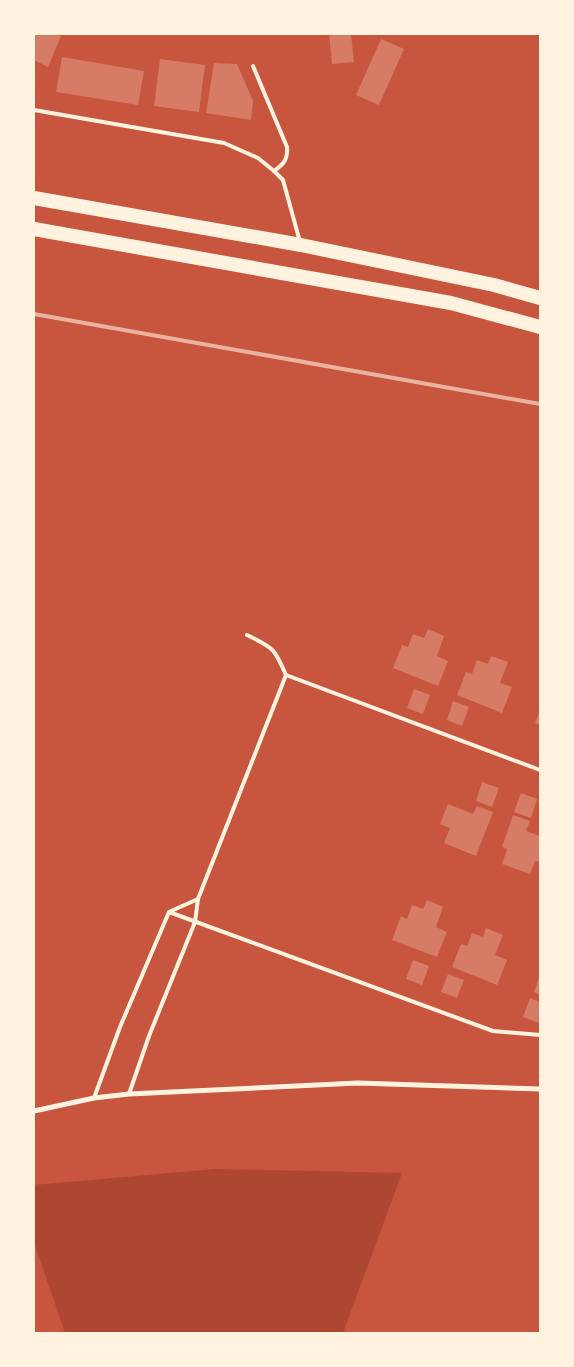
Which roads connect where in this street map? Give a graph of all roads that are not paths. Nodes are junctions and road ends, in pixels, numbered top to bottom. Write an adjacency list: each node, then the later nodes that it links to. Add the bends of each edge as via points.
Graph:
1 (253, 66): 3 (lane, via 287,146 284,164)
2 (34, 110): 3 (lane, via 224,143 258,158)
3 (274, 171): 6 (lane, via 283,180)
4 (34, 198): 6 (highway)
5 (34, 228): 8 (highway, via 451,303)
6 (301, 245): 7 (highway, via 494,285)
7 (540, 298)
8 (540, 327)
9 (247, 635): 10 (lane, via 275,652)
10 (286, 675): 11 (lane); 12 (lane)
11 (540, 770)
12 (198, 899): 13 (lane); 14 (lane)
13 (169, 912): 14 (lane); 18 (lane)
14 (195, 922): 15 (lane, via 493,1031); 17 (lane)
15 (540, 1035)
16 (540, 1089): 17 (street, via 358,1083)
17 (128, 1094): 18 (street)
18 (94, 1098): 19 (street)
19 (34, 1111)

